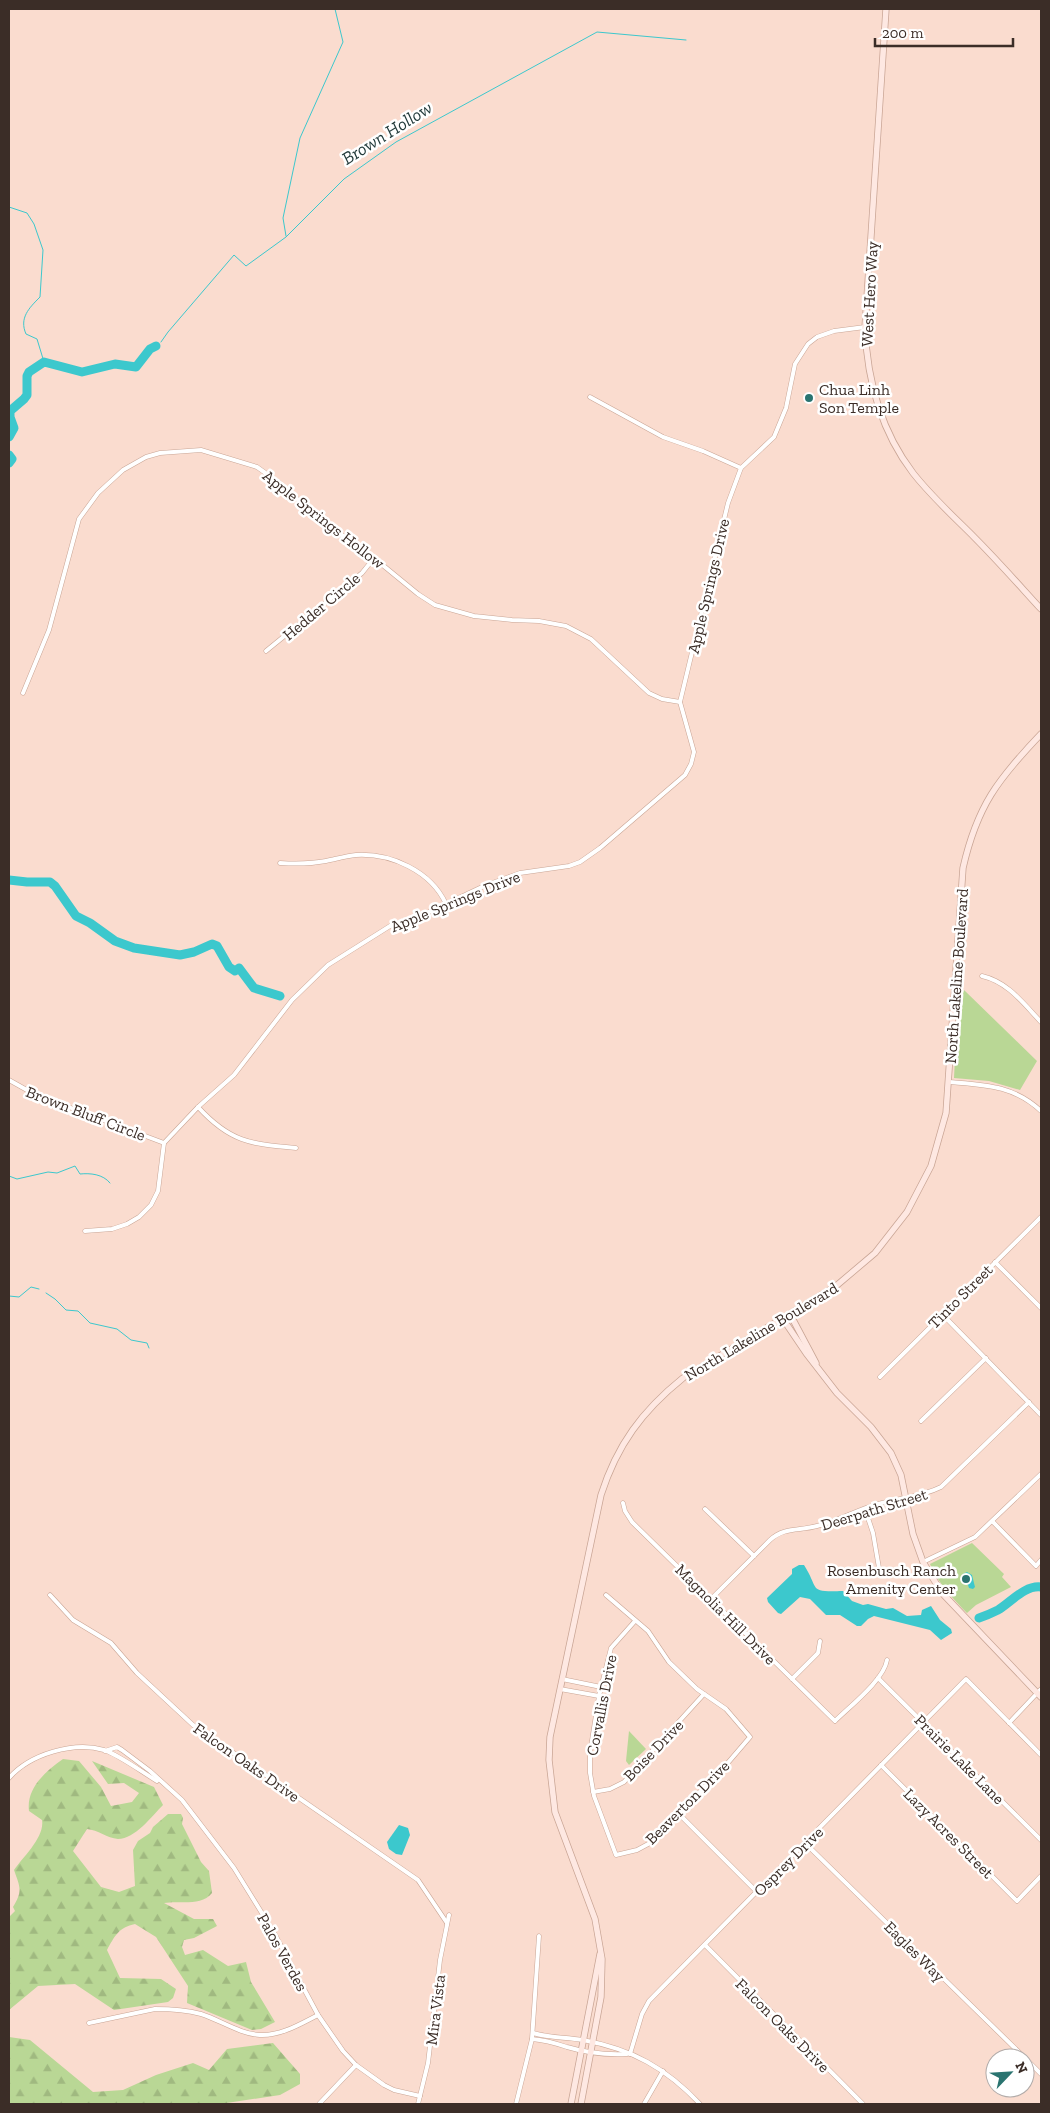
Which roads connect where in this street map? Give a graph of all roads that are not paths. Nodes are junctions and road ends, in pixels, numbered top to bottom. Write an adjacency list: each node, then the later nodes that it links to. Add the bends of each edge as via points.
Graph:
1 (886, 9): 2 (street, West Hero Way)
2 (865, 328): 4 (street, Apple Springs Drive, via 834,331 808,344 795,364 786,408 774,437); 6 (street, West Hero Way, via 868,366 882,419 901,455 937,500)
3 (590, 398): 4 (street, via 663,437)
4 (741, 468): 9 (street, Apple Springs Drive, via 728,503)
5 (374, 558): 7 (street, Hedder Circle, via 362,573); 8 (street, Apple Springs Hollow, via 252,465 201,450 146,457 123,470 98,493 79,520 49,630); 9 (street, Apple Springs Hollow, via 418,594 443,608 474,616 539,620 572,628 591,639 649,693)
6 (1041, 609)
7 (266, 651)
8 (23, 693)
9 (680, 702): 12 (street, Apple Springs Drive, via 694,752 691,764 684,775 600,848 569,866 518,874)
10 (1041, 734): 16 (street, North Lakeline Boulevard, via 995,788 978,816 969,843 963,868)
11 (280, 863): 12 (street, via 308,864 354,855 387,859 426,877)
12 (446, 904): 17 (street, Apple Springs Drive, via 390,926 316,975 292,1000 234,1075)
13 (982, 976): 14 (street, via 1007,986)
14 (1041, 1022)
15 (9, 1080): 19 (street, Brown Bluff Circle, via 50,1100)
16 (949, 1082): 18 (street, via 994,1086 1021,1096); 25 (street, North Lakeline Boulevard, via 946,1113 930,1166 907,1212 875,1253 848,1277)
17 (198, 1107): 19 (street, Apple Springs Drive); 20 (street, via 233,1137 255,1144)
18 (1041, 1111)
19 (164, 1143): 22 (street, via 158,1191 151,1205 127,1224)
20 (296, 1148)
21 (1041, 1217): 23 (street, Tinto Street)
22 (85, 1231)
23 (995, 1262): 24 (street); 26 (street, Tinto Street)
24 (1040, 1305)
25 (790, 1314): 27 (street, North Lakeline Boulevard); 29 (street)
26 (942, 1314): 28 (street); 30 (street, Tinto Street)
27 (783, 1318): 29 (street); 51 (street, North Lakeline Boulevard, via 676,1383 652,1404 621,1446 601,1495)
28 (986, 1358): 31 (street); 33 (street)
29 (819, 1369): 35 (street, via 891,1453 901,1475)
30 (880, 1377)
31 (1029, 1402): 32 (street); 35 (street, Deerpath Street, via 941,1487 928,1494)
32 (1041, 1415)
33 (921, 1422)
34 (1041, 1474): 39 (street)
35 (906, 1498): 38 (street, Deerpath Street); 42 (street)
36 (623, 1503): 46 (street, Magnolia Hill Drive, via 632,1522)
37 (705, 1509): 40 (street)
38 (865, 1509): 40 (street, Deerpath Street, via 816,1526 785,1530); 43 (street)
39 (993, 1522): 41 (street, via 1036,1566); 42 (street, via 963,1544)
40 (754, 1556): 46 (street, Deerpath Street)
41 (1041, 1560)
42 (923, 1562): 55 (street, via 942,1593)
43 (879, 1568)
44 (606, 1595): 47 (street)
45 (50, 1596): 73 (street, Falcon Oaks Drive, via 73,1620 111,1643 137,1673 193,1725 418,1880)
46 (711, 1599): 52 (street, Magnolia Hill Drive)
47 (636, 1620): 53 (street, Corvallis Drive, via 611,1648); 56 (street, via 654,1638 669,1662)
48 (820, 1641): 52 (street, via 818,1653)
49 (887, 1660): 50 (street)
50 (878, 1678): 52 (street, Magnolia Hill Drive, via 835,1722); 58 (street, Prairie Lake Lane)
51 (562, 1679): 53 (street); 54 (street, North Lakeline Boulevard)
52 (792, 1679)
53 (601, 1687): 57 (street, Corvallis Drive)
54 (560, 1689): 57 (street); 76 (street, North Lakeline Boulevard, via 550,1737 552,1798 559,1826 596,1919)
55 (1040, 1693): 59 (street)
56 (704, 1694): 65 (street, Boise Drive, via 624,1782); 66 (street, Beaverton Drive, via 726,1709 750,1737)
57 (599, 1696): 65 (street, Corvallis Drive, via 590,1753)
58 (923, 1722): 59 (street, Osprey Drive, via 966,1679); 62 (street, Osprey Drive); 67 (street, Prairie Lake Lane)
59 (1009, 1723): 61 (street)
60 (104, 1750): 63 (street, Palos Verdes, via 61,1748 32,1761); 64 (street, Palos Verdes); 64 (street, Palos Verdes, via 117,1747)
61 (1041, 1755)
62 (881, 1765): 68 (street, Osprey Drive); 70 (street, Lazy Acres Street, via 1017,1901)
63 (9, 1778)
64 (163, 1784): 77 (street, Palos Verdes, via 188,1807 234,1868 273,1931)
65 (594, 1792): 69 (street, Corvallis Drive)
66 (679, 1814): 69 (street, Beaverton Drive, via 650,1843 637,1850); 71 (street)
67 (1041, 1840)
68 (805, 1843): 71 (street, Osprey Drive); 83 (street, Eagles Way)
69 (616, 1854)
70 (1041, 1876)
71 (756, 1892): 75 (street, Osprey Drive)
72 (450, 1915): 73 (street, Mira Vista)
73 (447, 1923): 89 (street, Mira Vista, via 428,2063)
74 (539, 1936): 79 (street)
75 (705, 1946): 86 (street, Osprey Drive, via 649,2001); 97 (street, Falcon Oaks Drive)
76 (601, 1947): 81 (street, North Lakeline Boulevard); 82 (street, North Lakeline Boulevard, via 602,1988)
77 (318, 2015): 78 (street, via 281,2032 260,2035 201,2014 166,2009); 87 (street, Palos Verdes, via 336,2044)
78 (89, 2023)
79 (533, 2033): 80 (street); 81 (street)
80 (532, 2038): 84 (street); 92 (street)
81 (584, 2040): 82 (street); 84 (street, North Lakeline Boulevard)
82 (592, 2042): 85 (street, North Lakeline Boulevard); 86 (street)
83 (1015, 2048)
84 (581, 2050): 85 (street); 93 (street, North Lakeline Boulevard)
85 (590, 2052): 86 (street); 94 (street, North Lakeline Boulevard)
86 (630, 2054): 88 (street)
87 (356, 2065): 89 (street, Palos Verdes, via 394,2090); 90 (street)
88 (664, 2071): 95 (street); 96 (street)
89 (420, 2096): 91 (street, Mira Vista)
90 (319, 2104)
91 (418, 2104)
92 (516, 2104)
93 (571, 2104)
94 (580, 2104)
95 (644, 2104)
96 (700, 2104)
97 (863, 2104)

